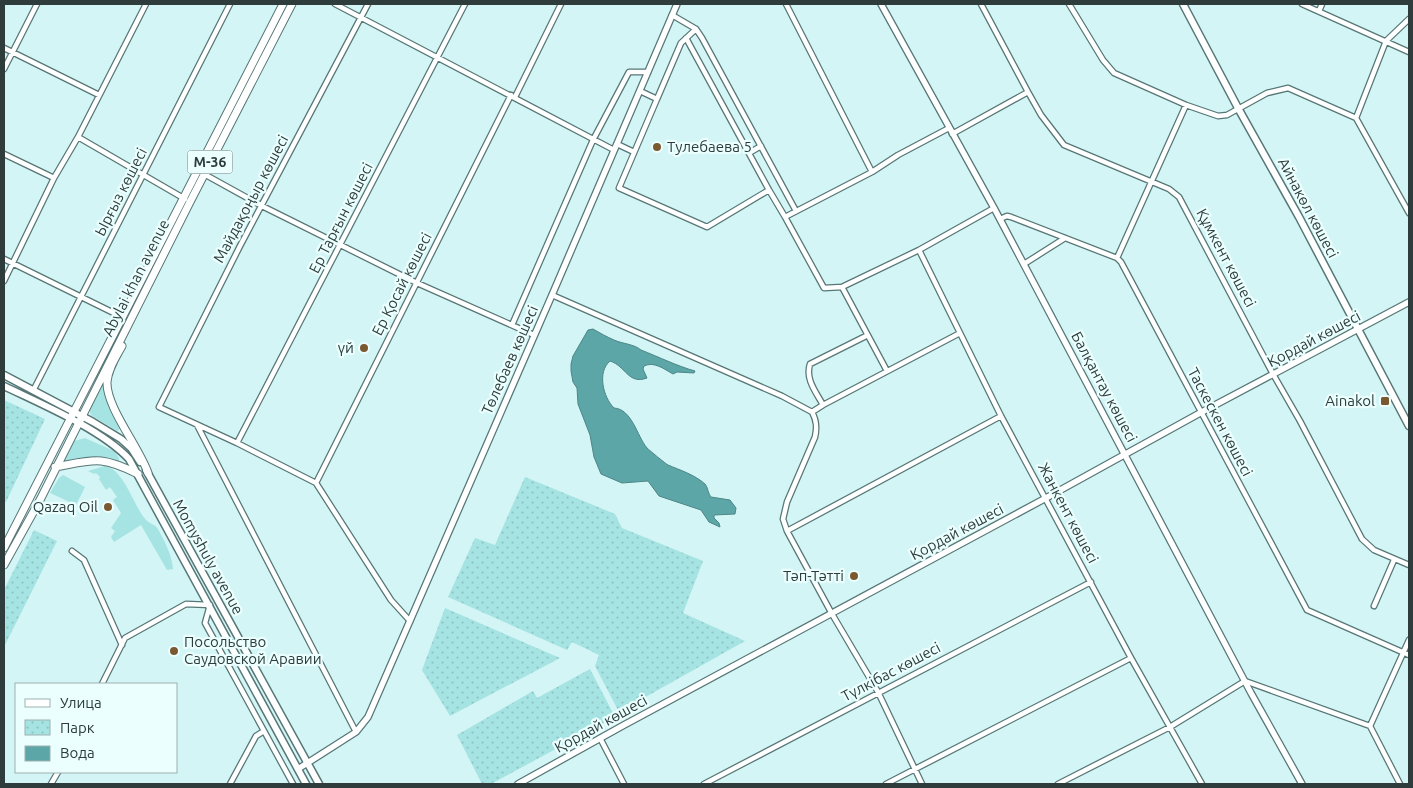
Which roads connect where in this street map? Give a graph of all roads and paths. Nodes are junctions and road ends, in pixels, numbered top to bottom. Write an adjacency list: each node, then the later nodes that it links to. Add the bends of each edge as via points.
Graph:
1 (37, 4): 26 (street)
2 (146, 4): 33 (street)
3 (230, 4): 50 (street, Ырғыз көшесі)
4 (284, 4): 55 (main road, Abylai khan avenue / M-36)
5 (292, 4): 51 (main road, Abylai khan avenue / M-36)
6 (335, 4): 20 (street)
7 (368, 4): 20 (street, Майдақоңыр көшесі)
8 (465, 4): 28 (street, Ер Тарғын көшесі)
9 (561, 4): 34 (street, Ер Қосай көшесі)
10 (677, 4): 19 (street, Төлебаев көшесі)
11 (786, 4): 49 (street)
12 (881, 4): 39 (street, Балқантау көшесі)
13 (981, 4): 32 (street, Құмкент көшесі)
14 (1069, 4): 36 (street, via 1103,60 1114,72)
15 (1183, 4): 37 (main road, Айнакөл көшесі)
16 (1302, 4): 18 (street)
17 (1322, 4): 18 (street)
18 (1319, 11): 24 (street)
19 (672, 15): 22 (street); 30 (street, Төлебаев көшесі)
20 (361, 17): 28 (street); 56 (street, Майдақоңыр көшесі)
21 (1409, 19): 24 (street)
22 (696, 29): 23 (street); 44 (street)
23 (686, 38): 35 (street); 48 (street)
24 (1386, 41): 27 (street); 38 (street)
25 (4, 48): 26 (street)
26 (12, 52): 29 (street); 33 (street)
27 (1409, 52)
28 (438, 57): 34 (street); 63 (street, Ер Тарғын көшесі)
29 (4, 69)
30 (648, 72): 31 (street, Төлебаев көшесі); 42 (street, via 629,72)
31 (640, 91): 35 (street); 43 (street, Төлебаев көшесі)
32 (1028, 92): 40 (street); 53 (street, Құмкент көшесі, via 1064,145)
33 (99, 95): 41 (street)
34 (513, 96): 42 (street); 70 (street, Ер Қосай көшесі)
35 (657, 99): 46 (street)
36 (1186, 105): 37 (street, via 1218,116); 53 (street)
37 (1238, 108): 38 (street, via 1267,93 1288,88); 78 (main road, Айнакөл көшесі)
38 (1356, 118): 59 (street)
39 (949, 128): 40 (street, Балқантау көшесі); 49 (street)
40 (952, 134): 57 (street, Балқантау көшесі)
41 (78, 137): 50 (street); 52 (street)
42 (594, 140): 45 (street); 77 (street)
43 (617, 144): 45 (street, Төлебаев көшесі); 46 (street)
44 (761, 146): 48 (street); 58 (street)
45 (614, 150): 72 (street, Төлебаев көшесі)
46 (634, 152): 54 (street, via 619,188 707,227)
47 (4, 154): 52 (street)
48 (749, 154): 54 (street)
49 (872, 172): 58 (street)
50 (143, 174): 55 (street); 73 (street, Ырғыз көшесі)
51 (204, 174): 55 (main road, Abylai khan avenue / M-36); 56 (street)
52 (54, 178): 67 (street)
53 (1151, 181): 65 (street); 83 (street, Құмкент көшесі, via 1179,197)
54 (769, 190): 60 (street)
55 (186, 199): 75 (main road, Abylai khan avenue / M-36); 76 (main road, Abylai khan avenue / M-36, via 152,278)
56 (262, 206): 63 (street); 93 (street, Майдақоңыр көшесі, via 159,407)
57 (994, 208): 61 (street, Балқантау көшесі); 64 (street)
58 (796, 211): 60 (street)
59 (1409, 213)
60 (785, 217): 71 (street, via 824,288)
61 (1000, 219): 62 (street, via 1007,216); 68 (street, Балқантау көшесі)
62 (1065, 238): 65 (street); 68 (street)
63 (342, 244): 70 (street); 95 (street, Ер Тарғын көшесі)
64 (919, 250): 71 (street); 79 (street, Жанкент көшесі)
65 (1117, 258): 89 (street, Таскескен көшесі)
66 (4, 259): 67 (street)
67 (12, 263): 69 (street); 73 (street)
68 (1024, 264): 96 (street, Балқантау көшесі)
69 (4, 281)
70 (417, 283): 77 (street); 100 (street, Ер Қосай көшесі)
71 (842, 287): 81 (street)
72 (552, 296): 80 (street, Төлебаев көшесі); 88 (street)
73 (81, 297): 75 (street); 86 (street, Ырғыз көшесі)
74 (1409, 302): 78 (street, Қордай көшесі)
75 (122, 317): 90 (main road, Abylai khan avenue / M-36)
76 (129, 320): 90 (main road, Abylai khan avenue / M-36); 98 (main road, via 122,346 109,373 108,388)
77 (512, 325): 80 (street)
78 (1358, 330): 83 (street, Қордай көшесі); 94 (main road, Айнакөл көшесі)
79 (960, 333): 82 (street); 91 (street, Жанкент көшесі)
80 (534, 335): 112 (street, Төлебаев көшесі)
81 (866, 336): 82 (street); 87 (street, via 810,364 809,379)
82 (886, 371): 87 (street)
83 (1274, 374): 89 (street, Қордай көшесі); 105 (street, Құмкент көшесі, via 1362,539 1374,550)
84 (4, 375): 86 (main road, Momyshuly avenue)
85 (4, 386): 92 (main road, Momyshuly avenue)
86 (33, 391): 90 (main road, Momyshuly avenue)
87 (823, 405): 88 (street)
88 (812, 412): 102 (street, via 817,426 815,437 787,502 783,519)
89 (1200, 412): 96 (street, Қордай көшесі); 115 (street, Таскескен көшесі, via 1308,610)
90 (78, 413): 92 (main road, Abylai khan avenue / M-36); 98 (main road, Momyshuly avenue, via 131,448)
91 (1001, 416): 101 (street, Жанкент көшесі); 102 (street)
92 (74, 422): 97 (main road, Abylai khan avenue / M-36); 99 (main road, Momyshuly avenue, via 119,449); 103 (main road, Abylai khan avenue / M-36)
93 (196, 424): 95 (street); 123 (street)
94 (1409, 426)
95 (238, 443): 100 (street)
96 (1126, 455): 101 (street, Қордай көшесі); 117 (street, Балқантау көшесі)
97 (55, 467): 99 (main road, via 106,460); 106 (main road, Abylai khan avenue / M-36)
98 (148, 473): 125 (main road, Momyshuly avenue)
99 (138, 474): 109 (main road, Momyshuly avenue)
100 (316, 483): 112 (street, via 391,600)
101 (1046, 498): 108 (street, Жанкент көшесі); 111 (street, Қордай көшесі)
102 (787, 531): 111 (street)
103 (4, 548)
104 (72, 551): 114 (street, via 84,560)
105 (1394, 560): 107 (street, Құмкент көшесі); 110 (street)
106 (4, 565)
107 (1409, 566)
108 (1091, 582): 116 (street, Жанкент көшесі); 119 (street, Түлкібас көшесі)
109 (210, 605): 114 (street, via 186,604 125,638); 122 (street, via 205,623); 126 (main road, Momyshuly avenue)
110 (1374, 606)
111 (832, 614): 119 (street); 124 (street, Қордай көшесі)
112 (410, 621): 123 (street, Төлебаев көшесі, via 377,700)
113 (1409, 640): 115 (street)
114 (122, 645): 118 (street)
115 (1407, 654): 120 (street)
116 (1131, 658): 121 (street, Жанкент көшесі); 127 (street)
117 (1245, 681): 120 (street); 121 (street); 141 (street, Балқантау көшесі)
118 (103, 683)
119 (878, 692): 127 (street); 136 (street, Түлкібас көшесі)
120 (1370, 726): 142 (street)
121 (1170, 727): 139 (street); 140 (street, Жанкент көшесі)
122 (264, 731): 130 (street, via 256,736); 131 (street)
123 (356, 732): 125 (street)
124 (600, 738): 134 (street, Қордай көшесі); 135 (street)
125 (308, 763): 126 (street); 133 (main road, Momyshuly avenue)
126 (298, 769): 132 (main road, Momyshuly avenue)
127 (915, 770): 137 (street); 138 (street)
128 (57, 773): 129 (street)
129 (51, 784)
130 (230, 784)
131 (293, 784)
132 (306, 784)
133 (319, 784)
134 (518, 784)
135 (624, 784)
136 (704, 784)
137 (886, 784)
138 (922, 784)
139 (1058, 784)
140 (1202, 784)
141 (1302, 784)
142 (1400, 784)

